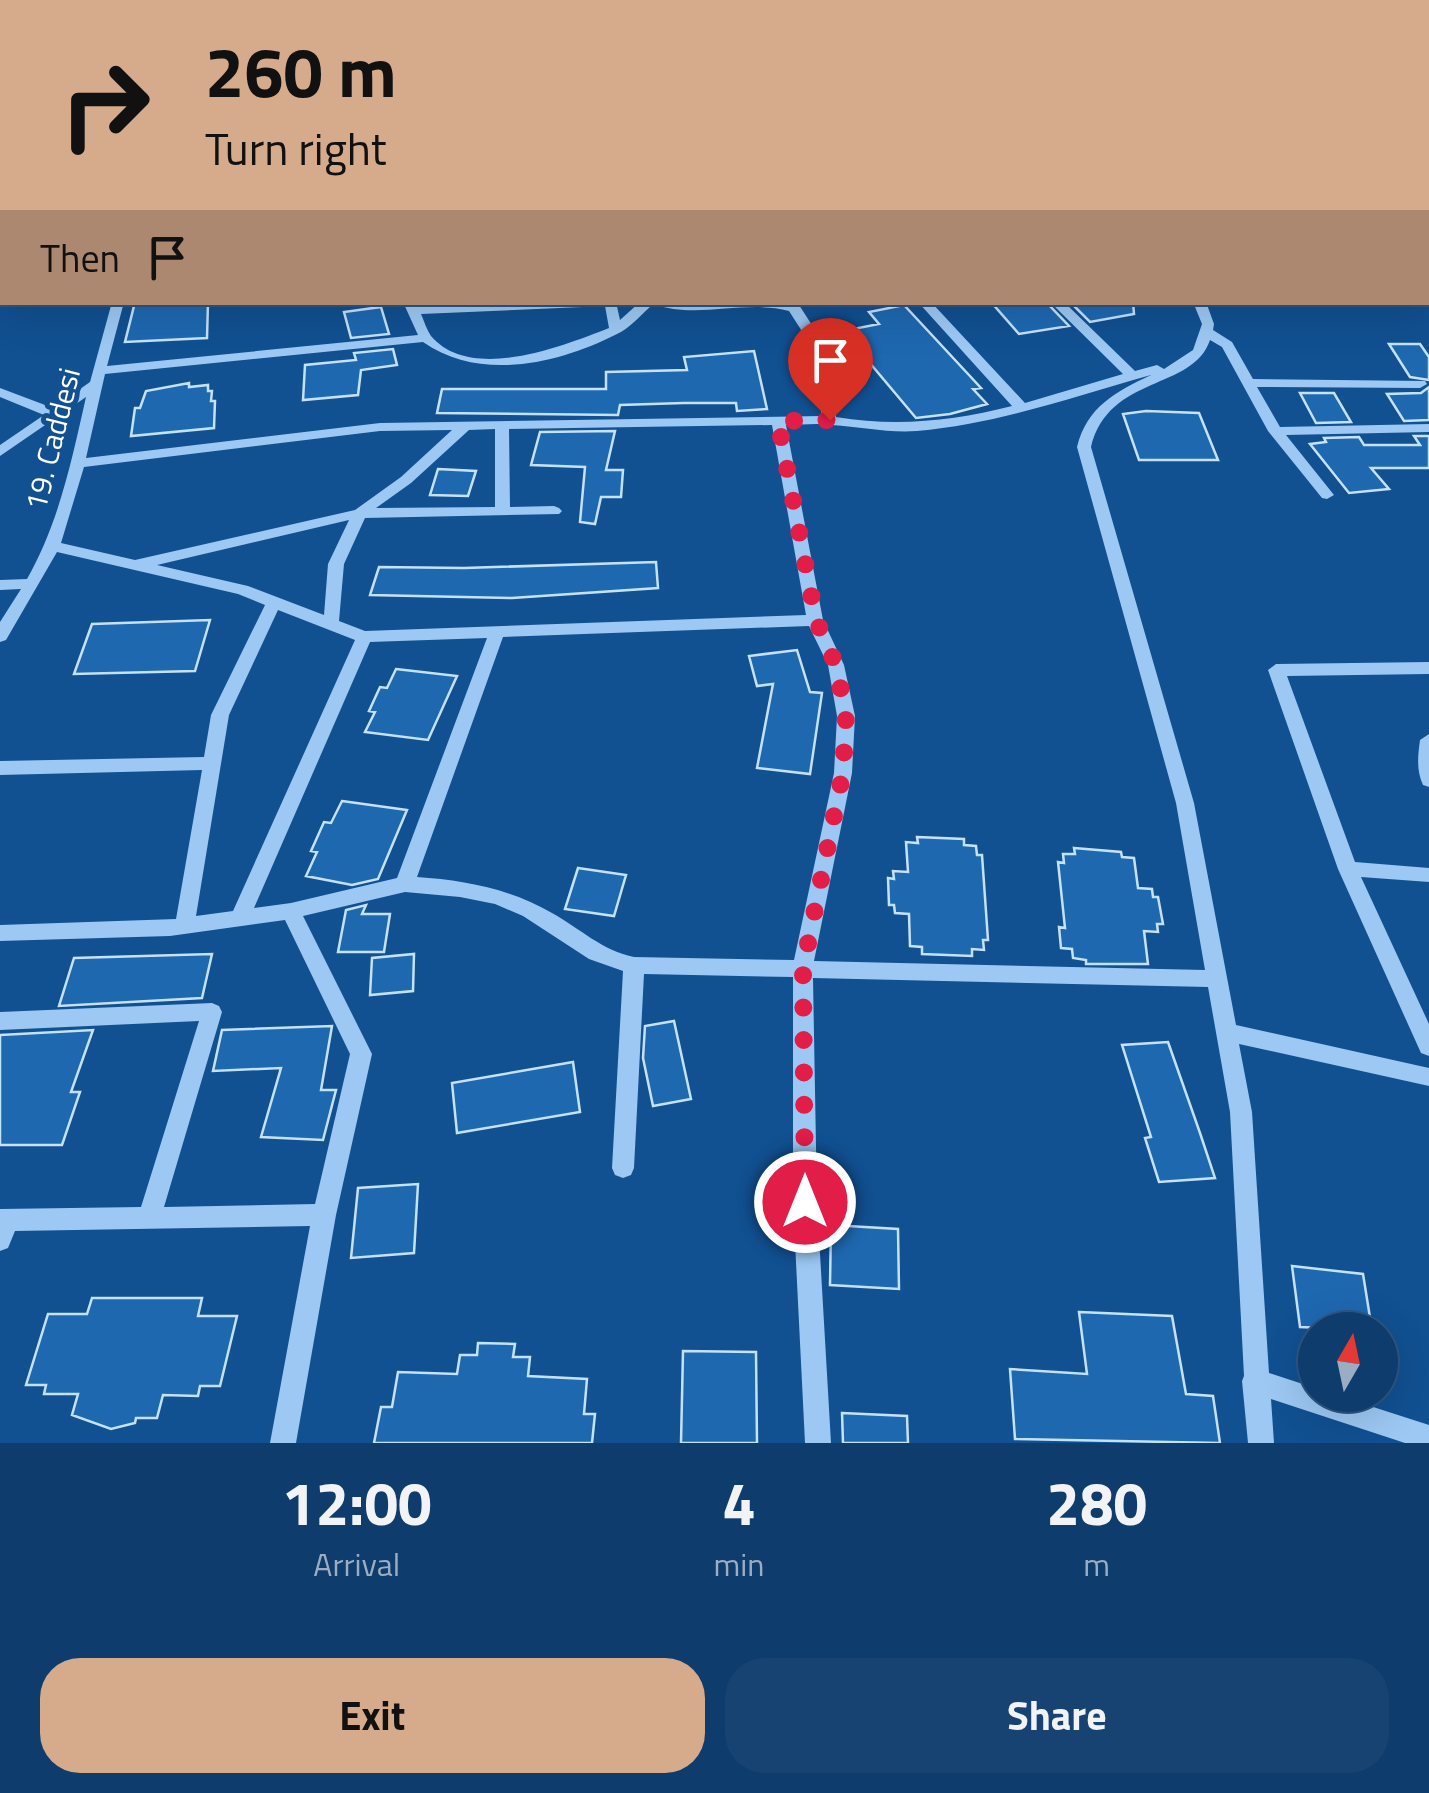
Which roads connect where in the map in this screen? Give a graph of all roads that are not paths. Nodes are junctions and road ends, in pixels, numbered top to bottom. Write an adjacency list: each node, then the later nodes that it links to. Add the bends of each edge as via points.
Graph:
1 (117, 305): 17 (street, 19. Caddesi)
2 (491, 305): 11 (street)
3 (611, 305): 12 (street)
4 (645, 305): 12 (street)
5 (671, 305): 6 (street, via 692,310)
6 (751, 305)
7 (783, 305): 23 (street, via 794,308 814,339)
8 (927, 305): 21 (street)
9 (1059, 305): 16 (street)
10 (1202, 305): 13 (street)
11 (411, 307): 14 (street)
12 (616, 330): 14 (street, via 542,356 500,362 464,359)
13 (1208, 333): 15 (street); 18 (street, via 1228,345)
14 (426, 338): 17 (street)
15 (1190, 361): 16 (street); 59 (street, via 1104,407 1088,425 1084,446 1185,803)
16 (1132, 376): 21 (street)
17 (97, 378): 22 (street); 30 (street, 19. Caddesi)
18 (1247, 383): 19 (street); 28 (street)
19 (1420, 384)
20 (0, 392): 22 (street)
21 (1020, 406): 23 (street, via 922,429)
22 (54, 414): 29 (street)
23 (830, 420): 24 (street)
24 (778, 421): 26 (street); 40 (street)
25 (465, 426): 26 (street); 30 (street, via 380,428); 33 (street)
26 (502, 426): 34 (street)
27 (1429, 428): 28 (street)
28 (1274, 431): 31 (street)
29 (0, 452)
30 (78, 463): 35 (street, 19. Caddesi)
31 (1326, 496)
32 (554, 511): 34 (street)
33 (360, 512): 34 (street); 36 (street); 41 (street, via 336,564)
34 (502, 512)
35 (52, 546): 36 (street); 37 (street, 19. Caddesi)
36 (134, 565): 39 (street)
37 (29, 584): 38 (street); 43 (street, 19. Caddesi)
38 (0, 585)
39 (274, 602): 41 (street); 47 (street, via 220,715)
40 (816, 620): 42 (street); 58 (street, via 840,677 846,744)
41 (332, 624): 44 (street)
42 (497, 632): 44 (street); 52 (street)
43 (0, 636)
44 (364, 636): 54 (street)
45 (1429, 668): 50 (street, via 1276,670)
46 (1429, 740): 49 (street)
47 (212, 763): 48 (street); 55 (street)
48 (0, 768)
49 (1429, 780)
50 (1348, 869): 51 (street); 62 (street)
51 (1429, 875)
52 (405, 884): 53 (street); 57 (street, via 494,896 546,919 602,958)
53 (292, 911): 54 (street); 65 (street, via 361,1054)
54 (239, 918): 55 (street)
55 (184, 926): 56 (street)
56 (0, 933)
57 (634, 964): 58 (street); 64 (street)
58 (803, 968): 59 (street); 71 (street, via 805,1202)
59 (1217, 979): 61 (street)
60 (0, 1021): 66 (street, via 212,1012)
61 (1227, 1032): 63 (street); 68 (street, via 1242,1112)
62 (1429, 1046)
63 (1429, 1077)
64 (623, 1168)
65 (324, 1216): 66 (street); 70 (street)
66 (149, 1218): 67 (street)
67 (2, 1227)
68 (1255, 1381): 69 (street); 72 (street)
69 (1429, 1438)
70 (283, 1443)
71 (818, 1443)
72 (1261, 1443)

